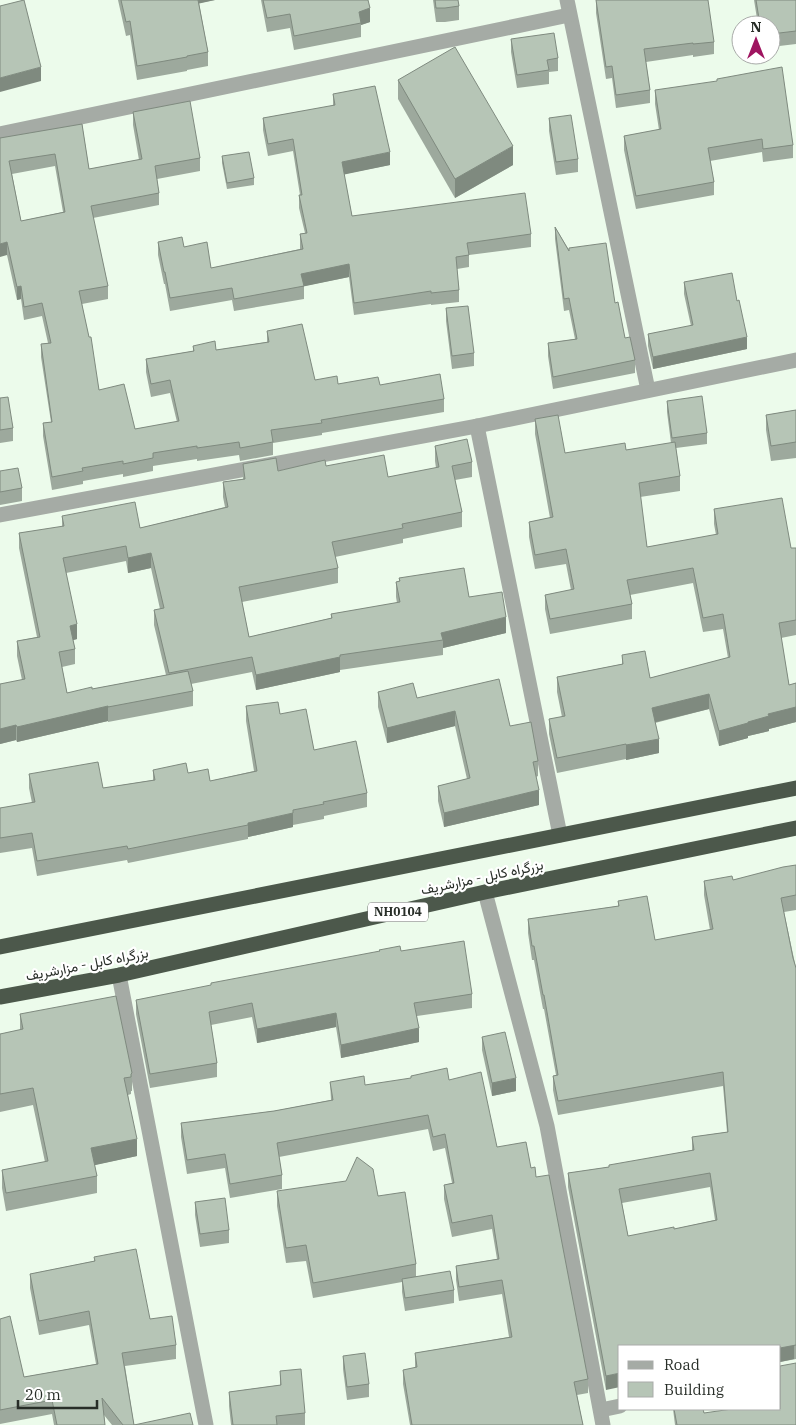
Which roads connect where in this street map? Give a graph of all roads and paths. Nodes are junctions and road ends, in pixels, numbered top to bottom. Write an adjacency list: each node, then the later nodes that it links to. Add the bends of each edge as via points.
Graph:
1 (568, 7): 2 (street); 4 (street)
2 (0, 134)
3 (796, 360): 4 (street)
4 (648, 390): 5 (street)
5 (477, 426): 6 (street); 9 (street)
6 (0, 515)
7 (796, 788): 9 (highway, بزرگراه کابل - مزارشریف)
8 (796, 828): 10 (highway, بزرگراه کابل - مزارشریف / NH0104)
9 (560, 835): 11 (highway, بزرگراه کابل - مزارشریف)
10 (485, 892): 12 (highway, بزرگراه کابل - مزارشریف / NH0104); 15 (street, via 547,1126)
11 (0, 947)
12 (118, 975): 13 (highway, بزرگراه کابل - مزارشریف / NH0104); 16 (street)
13 (0, 997)
14 (618, 1407): 15 (street)
15 (602, 1418)
16 (206, 1425)

